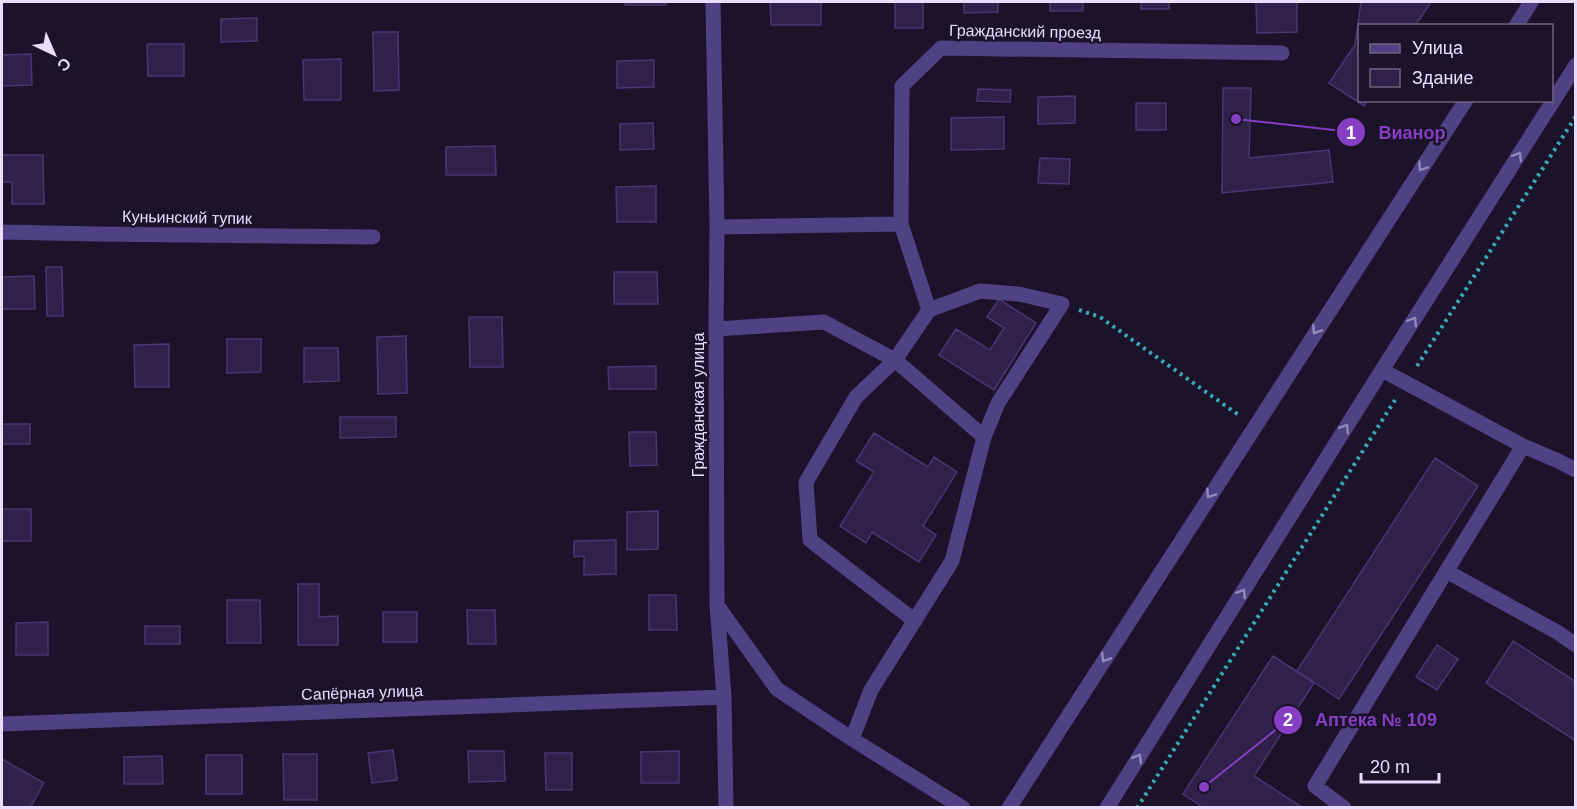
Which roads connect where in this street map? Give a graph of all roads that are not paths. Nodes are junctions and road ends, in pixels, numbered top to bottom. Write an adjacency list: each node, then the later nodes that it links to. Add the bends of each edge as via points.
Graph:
1 (713, 2): 10 (street, Гражданская улица)
2 (1531, 2): 3 (street)
3 (1517, 24)
4 (1282, 53): 9 (street, Гражданский проезд, via 941,48 902,86)
5 (1575, 65): 6 (street, one-way to 5)
6 (1553, 100)
7 (1465, 102): 29 (street, one-way to 29)
8 (1552, 102): 16 (street, one-way to 8)
9 (901, 225): 10 (street); 13 (street, Гражданский проезд)
10 (717, 226): 14 (street, Гражданская улица)
11 (2, 232): 12 (street, Куньинский тупик)
12 (373, 237)
13 (929, 310): 15 (street); 17 (street, via 980,291 1019,294 1062,304 998,403)
14 (716, 329): 15 (street, via 824,322); 21 (street, Гражданская улица)
15 (895, 360): 17 (street); 22 (street, via 856,397 807,482 810,540)
16 (1382, 370): 18 (street); 30 (street, one-way to 16)
17 (984, 437): 22 (street, via 952,561)
18 (1523, 446): 19 (street); 20 (street)
19 (1575, 470)
20 (1446, 571): 23 (street); 31 (street, via 1315,786)
21 (717, 605): 24 (street, Гражданская улица); 26 (street, via 777,689)
22 (915, 621): 26 (street, via 871,690)
23 (1575, 645)
24 (724, 697): 25 (street, Сапёрная улица); 27 (street, Гражданская улица)
25 (2, 724)
26 (852, 739): 28 (street)
27 (726, 807)
28 (963, 807)
29 (1009, 807)
30 (1107, 807)
31 (1344, 807)

